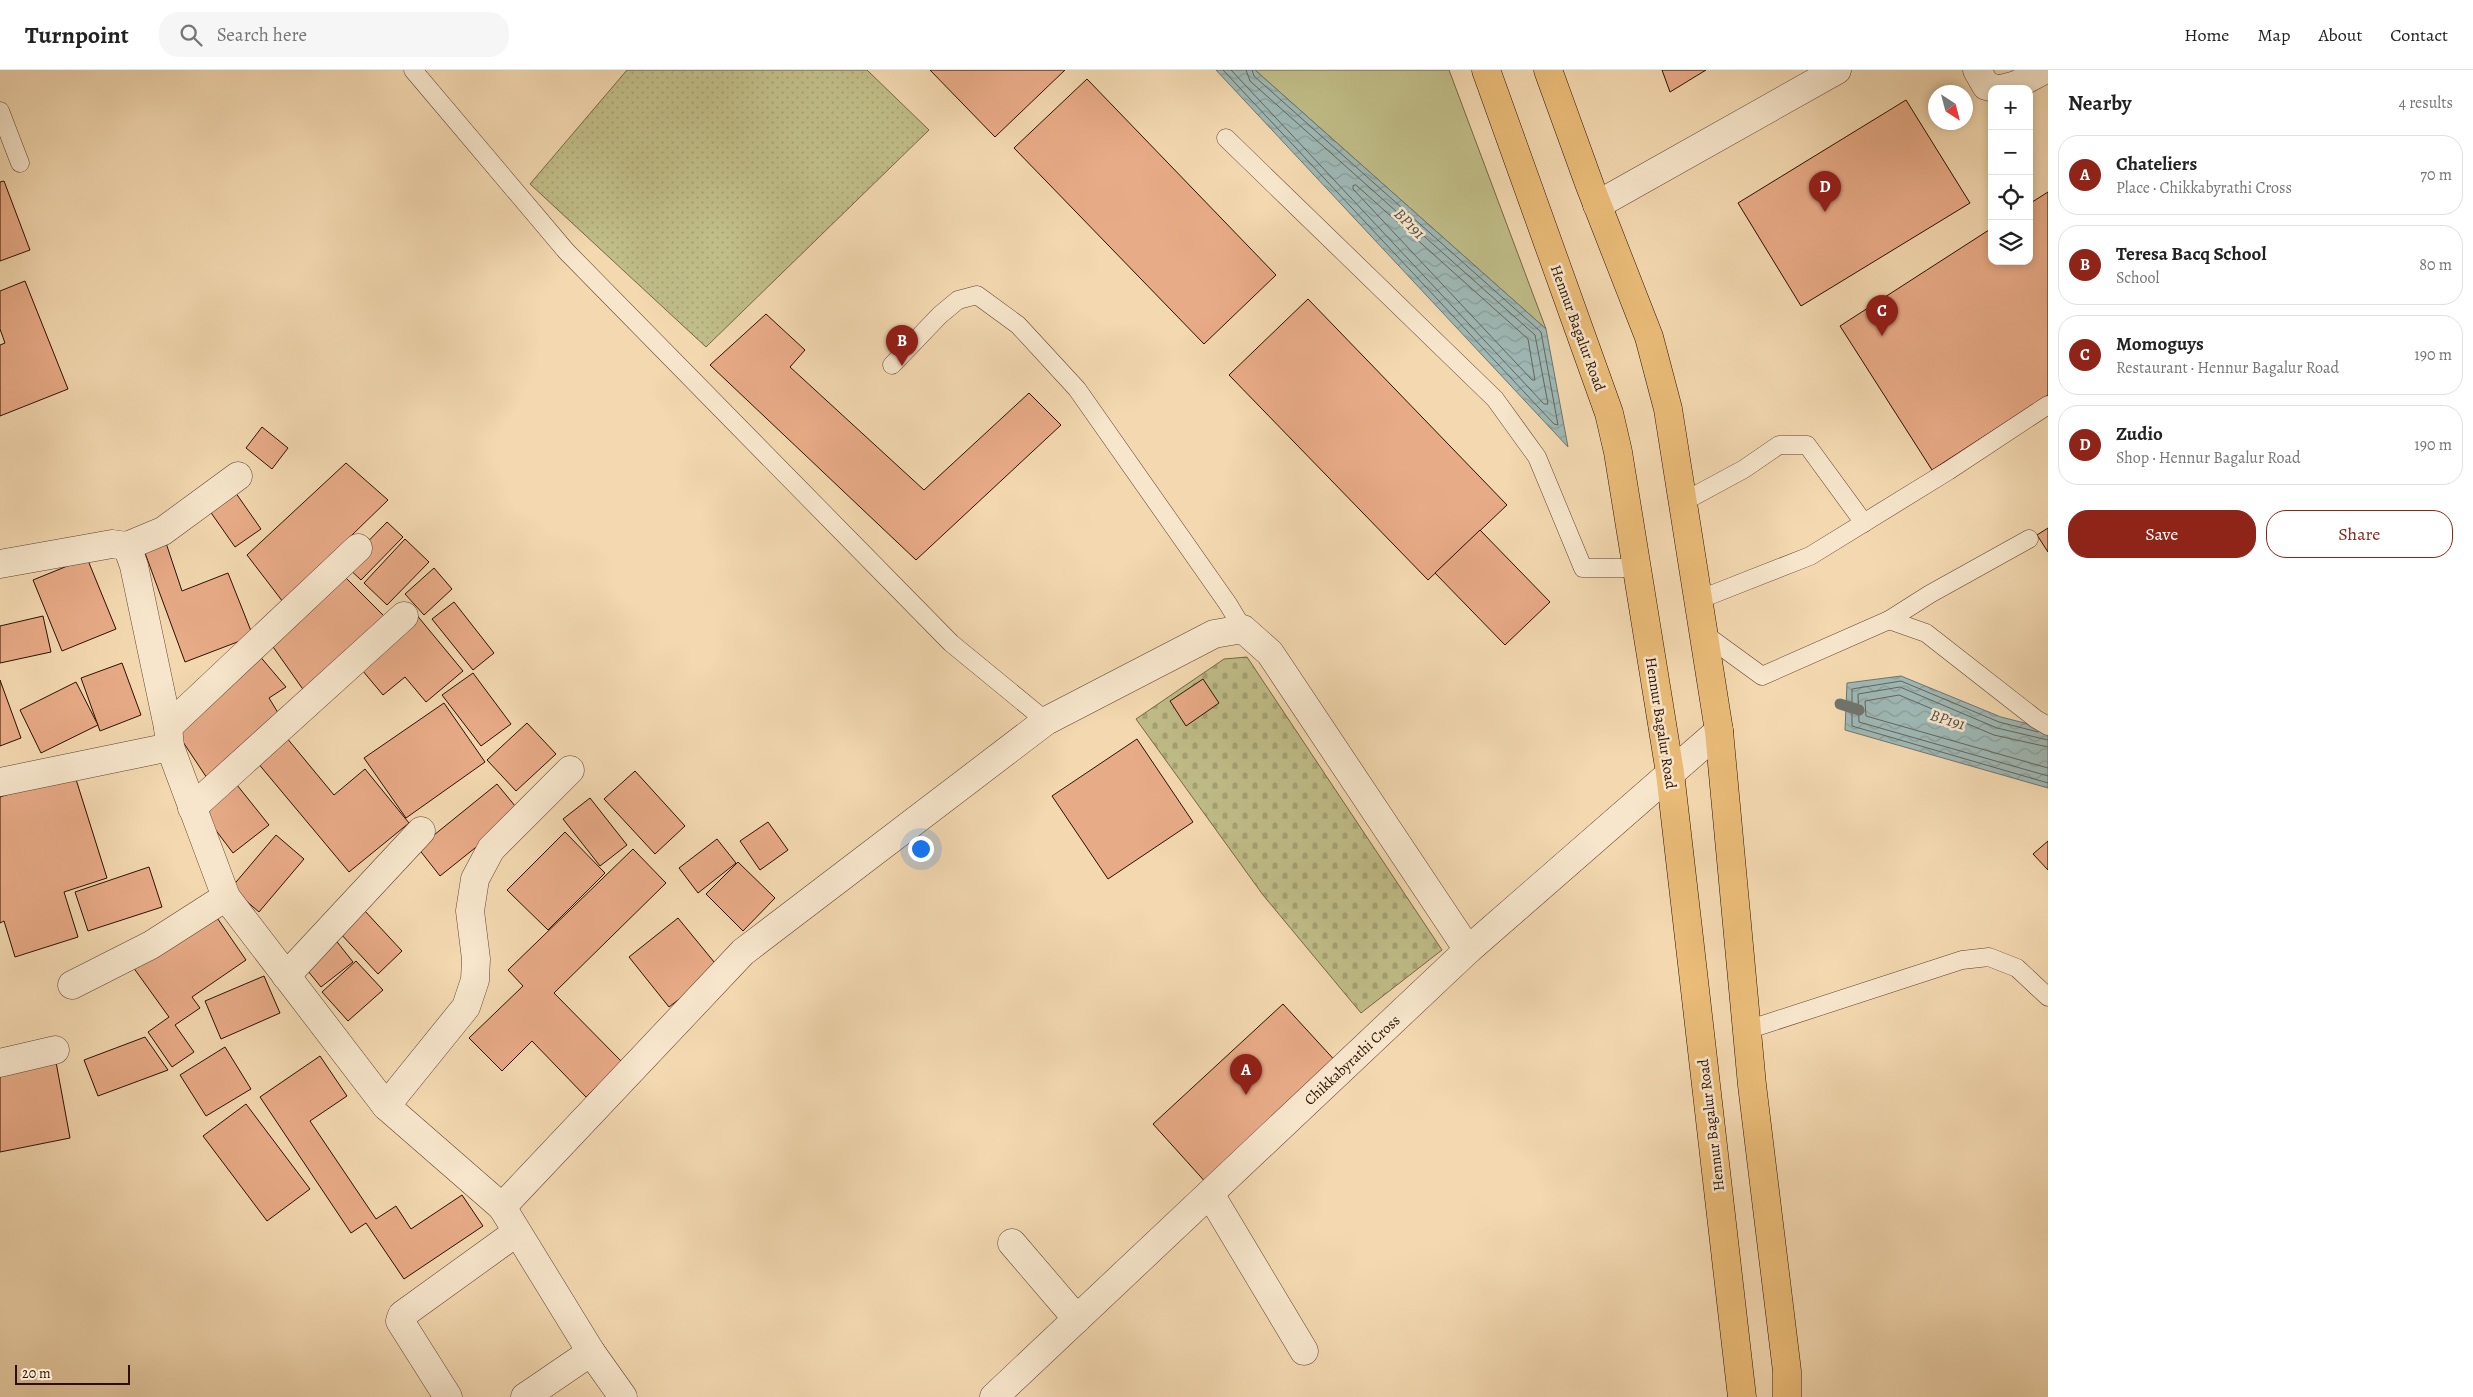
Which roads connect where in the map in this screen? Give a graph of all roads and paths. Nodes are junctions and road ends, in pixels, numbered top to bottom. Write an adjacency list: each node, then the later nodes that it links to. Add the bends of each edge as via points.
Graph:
1 (413, 70): 28 (lane, via 566,250 951,643)
2 (1486, 70): 22 (main road, Hennur Bagalur Road, via 1609,413)
3 (1548, 70): 12 (main road)
4 (1837, 70): 12 (street)
5 (1977, 70): 8 (street)
6 (2044, 70): 7 (street)
7 (2016, 85)
8 (1988, 86)
9 (0, 111): 11 (lane)
10 (1226, 138): 22 (lane, via 1495,399 1537,457 1583,568)
11 (20, 164)
12 (1597, 205): 16 (main road, via 1648,337 1668,409)
13 (892, 365): 26 (lane, via 958,300 977,295 996,307 1077,389)
14 (2048, 405): 17 (lane)
15 (238, 476): 19 (street, via 163,531)
16 (1684, 511): 17 (lane, via 1779,445 1807,445); 23 (main road)
17 (1864, 523): 23 (lane, via 1810,556)
18 (2030, 539): 25 (lane)
19 (127, 546): 21 (street, via 112,544); 31 (street, via 134,566)
20 (358, 548): 31 (street)
21 (0, 564)
22 (1637, 568): 33 (main road, Hennur Bagalur Road)
23 (1698, 600): 27 (main road)
24 (404, 616): 35 (street)
25 (1888, 620): 27 (lane, via 1762,676); 29 (lane, via 1926,632)
26 (1243, 629): 28 (street, via 1214,634); 38 (street, via 1270,653)
27 (1704, 633): 30 (main road)
28 (1046, 721): 47 (street, via 743,952)
29 (2048, 726)
30 (1719, 731): 33 (street, Chikkabyrathi Cross); 42 (main road)
31 (169, 737): 34 (street); 35 (street)
32 (570, 770): 45 (street, via 491,849 475,879 470,911 476,973 466,1007)
33 (1670, 773): 38 (street, Chikkabyrathi Cross); 57 (main road, Hennur Bagalur Road)
34 (0, 782)
35 (192, 808): 37 (street)
36 (421, 831): 39 (street)
37 (226, 897): 39 (street); 40 (street, via 151,945)
38 (1468, 950): 46 (street, Chikkabyrathi Cross)
39 (286, 976): 45 (street)
40 (72, 985)
41 (2048, 997): 42 (lane, via 2018,968 1989,957 1962,960)
42 (1747, 1030): 58 (main road, via 1787,1371)
43 (55, 1050): 44 (street)
44 (0, 1063)
45 (386, 1106): 47 (street)
46 (1210, 1194): 50 (street, Chikkabyrathi Cross); 51 (street)
47 (502, 1207): 48 (street)
48 (518, 1232): 52 (street); 53 (street, via 402,1314 400,1321)
49 (1012, 1243): 50 (street)
50 (1077, 1318): 56 (street, Chikkabyrathi Cross)
51 (1304, 1351)
52 (591, 1352): 54 (street); 55 (street)
53 (448, 1397)
54 (525, 1397)
55 (623, 1397)
56 (994, 1397)
57 (1742, 1397)
58 (1787, 1397)

